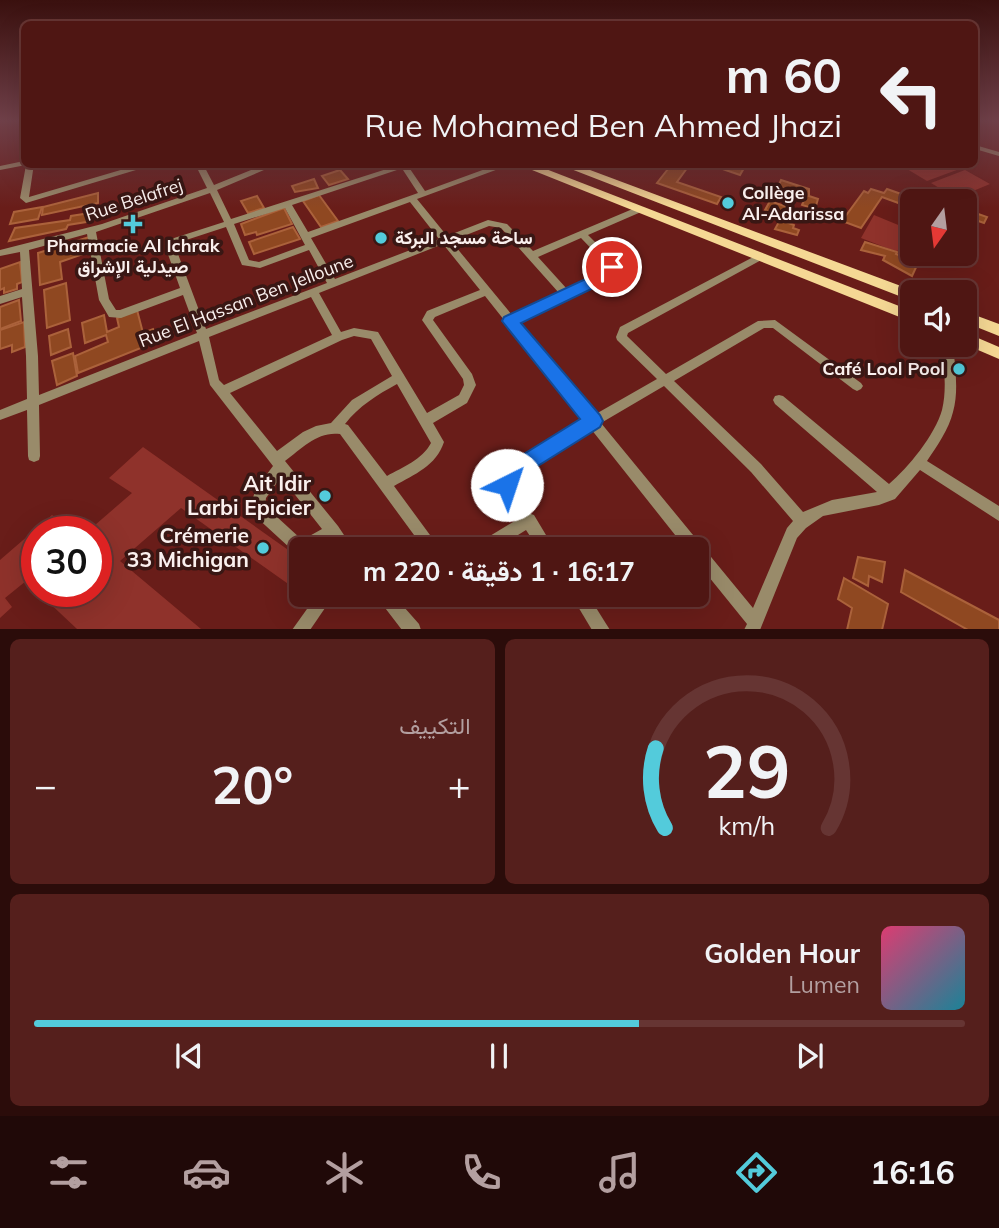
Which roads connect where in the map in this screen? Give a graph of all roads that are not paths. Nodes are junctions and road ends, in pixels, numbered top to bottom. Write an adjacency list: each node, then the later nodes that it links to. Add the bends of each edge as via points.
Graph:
1 (21, 164): 2 (street)
2 (0, 168)
3 (29, 168): 4 (street, via 26,201)
4 (138, 168)
5 (201, 168): 10 (street)
6 (265, 168): 10 (street, Rue Belafrej)
7 (497, 168): 11 (street)
8 (532, 168): 13 (main road)
9 (574, 168): 25 (main road)
10 (212, 191): 14 (street); 15 (street, Rue Belafrej)
11 (418, 197): 12 (street, via 405,168 393,168); 17 (street); 18 (street)
12 (287, 204): 14 (street); 17 (street)
13 (638, 210): 16 (street); 22 (main road)
14 (229, 223): 17 (street, via 244,263 260,265); 24 (street, via 174,241 170,249)
15 (91, 231): 19 (street, Rue Belafrej); 24 (street, via 104,300 113,314)
16 (582, 234): 21 (street); 29 (street, via 611,263 608,274)
17 (308, 241): 23 (street)
18 (446, 241): 21 (street, Rue El Hassan Ben Jelloune, via 488,223 504,226); 23 (street, Rue El Hassan Ben Jelloune); 27 (street)
19 (24, 248): 20 (street, Rue Belafrej); 26 (street)
20 (0, 253)
21 (533, 255): 29 (street)
22 (762, 256): 31 (main road); 41 (street, via 624,330 621,337 625,342)
23 (333, 285): 28 (street, Rue El Hassan Ben Jelloune)
24 (186, 290): 35 (street)
25 (900, 290)
26 (28, 291): 30 (street); 45 (street)
27 (486, 291): 32 (street); 47 (street, via 431,314 427,320 470,385 463,399)
28 (314, 293): 35 (street, Rue El Hassan Ben Jelloune); 36 (street)
29 (566, 294): 32 (street)
30 (0, 300)
31 (900, 312)
32 (510, 321): 48 (street)
33 (977, 321): 34 (main road)
34 (999, 330)
35 (202, 336): 43 (street); 45 (street, Rue El Hassan Ben Jelloune)
36 (338, 338): 40 (street, via 354,332 374,335); 43 (street)
37 (977, 344): 38 (main road)
38 (999, 353)
39 (948, 357): 52 (street, via 948,409)
40 (400, 377): 47 (street); 49 (street, via 355,402)
41 (666, 382): 42 (street, via 762,324 771,323); 48 (street); 57 (street, via 756,468)
42 (857, 386)
43 (221, 392): 51 (street)
44 (779, 400): 54 (street)
45 (34, 402): 46 (street, Rue El Hassan Ben Jelloune); 50 (street)
46 (0, 415)
47 (425, 421): 53 (street, via 435,434 437,450)
48 (593, 421): 56 (street, via 510,473 507,485); 66 (street)
49 (335, 427): 51 (street, via 316,431); 53 (street, via 352,437)
50 (34, 456)
51 (279, 462): 58 (street); 58 (street, via 258,509 296,544 313,544)
52 (918, 463): 54 (street); 55 (street)
53 (386, 483): 60 (street)
54 (890, 494): 57 (street, via 842,503)
55 (999, 514)
56 (529, 520): 61 (street); 62 (street)
57 (801, 520): 66 (street)
58 (333, 531): 59 (street)
59 (337, 537)
60 (425, 537)
61 (501, 537)
62 (540, 537)
63 (317, 607): 67 (street)
64 (395, 607): 68 (street)
65 (587, 607): 69 (street)
66 (753, 626)
67 (300, 629)
68 (413, 629)
69 (602, 629)

